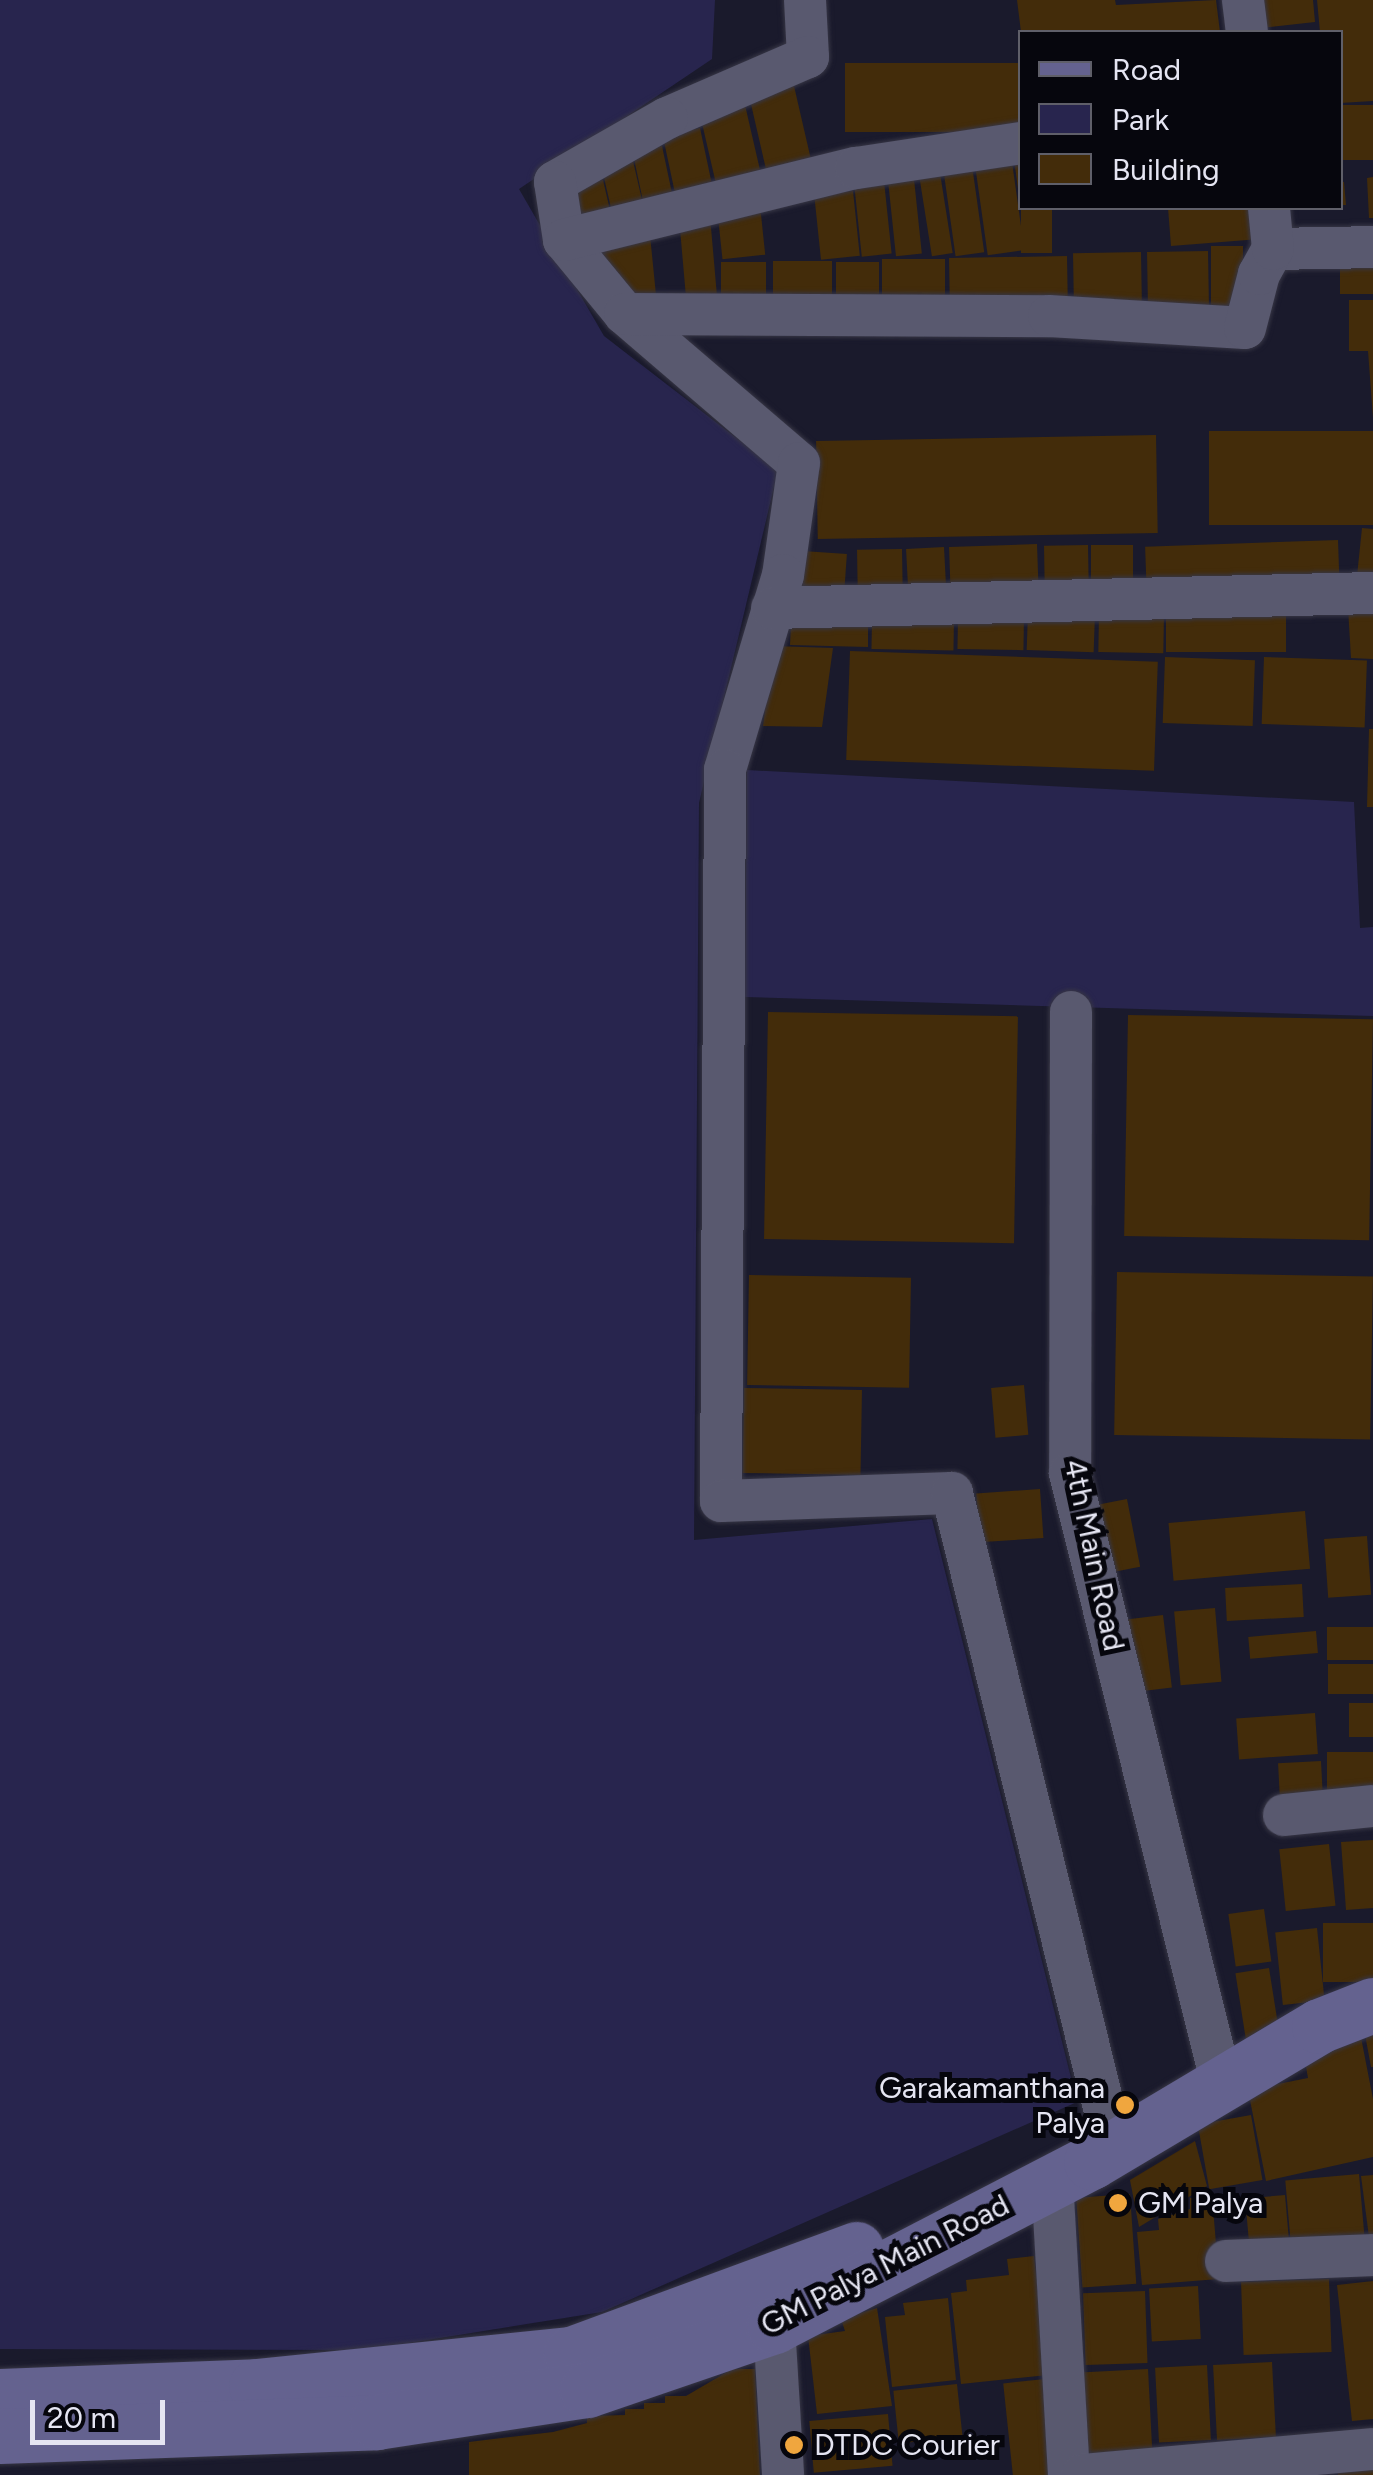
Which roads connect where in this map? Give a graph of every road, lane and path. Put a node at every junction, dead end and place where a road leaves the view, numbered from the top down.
1 (805, 0) edge
2 (1243, 0) edge
3 (1247, 30) edge
4 (1018, 143) edge
5 (1268, 210) edge
6 (564, 240) junction
7 (1373, 246) edge
8 (1273, 249) junction
9 (626, 314) junction
10 (1373, 593) edge
11 (772, 608) junction
12 (1071, 1012) dead end
13 (1373, 1806) edge
14 (1284, 1815) dead end
15 (1373, 2005) edge
16 (1222, 2086) junction
17 (1086, 2163) junction
18 (1373, 2255) edge
19 (1226, 2261) dead end
20 (774, 2326) junction
21 (0, 2396) edge
22 (0, 2436) edge
23 (1373, 2449) edge
24 (783, 2475) edge
25 (1070, 2475) edge
26 (1082, 2475) edge

1 - 6 street
2 - 3 street
4 - 6 street
5 - 8 street
6 - 9 street
7 - 8 street
8 - 9 street
9 - 11 street
10 - 11 street
11 - 17 street
12 - 16 street, 4th Main Road
13 - 14 street
15 - 16 main road, GM Palya Main Road
16 - 17 main road, GM Palya Main Road
17 - 20 main road, GM Palya Main Road
17 - 21 main road
17 - 25 street
18 - 19 street
20 - 22 main road, GM Palya Main Road
20 - 24 street
23 - 26 street

